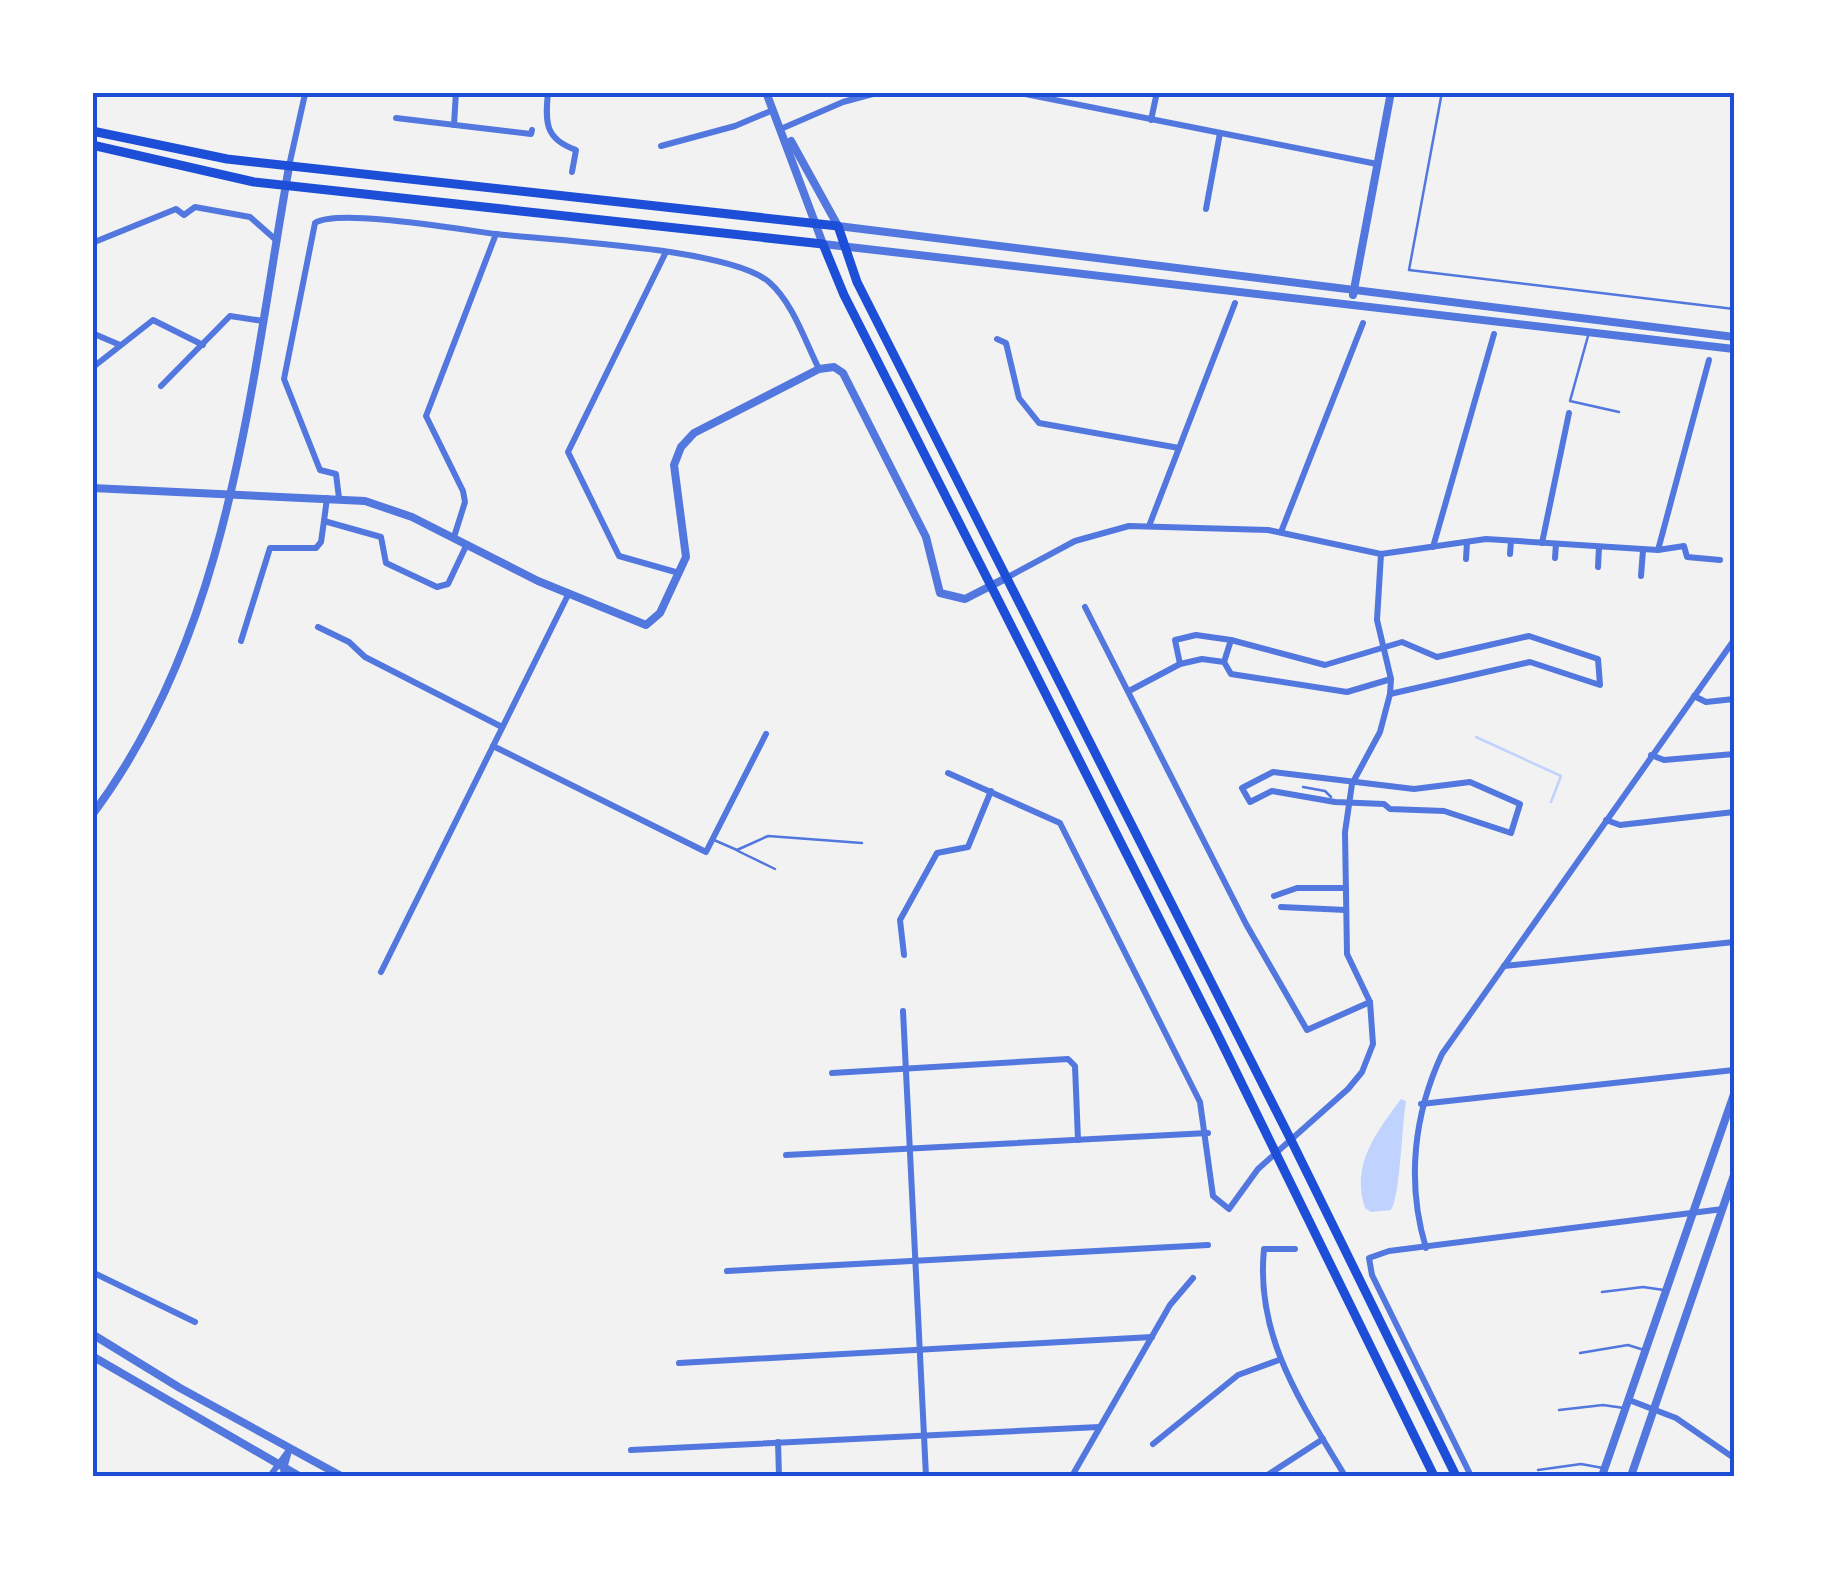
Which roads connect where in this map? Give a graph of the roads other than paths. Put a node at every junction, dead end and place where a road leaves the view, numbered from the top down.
1 (335, 92) edge
2 (456, 92) edge
3 (548, 92) edge
4 (766, 92) edge
5 (880, 92) edge
6 (1015, 92) edge
7 (1156, 92) edge
8 (1391, 92) edge
9 (1442, 92) edge
10 (302, 93) edge
11 (774, 110) junction
12 (396, 118) dead end
13 (1152, 120) junction
14 (454, 125) junction
15 (783, 128) junction
16 (532, 130) dead end
17 (92, 131) edge
18 (1220, 133) junction
19 (92, 145) edge
20 (661, 146) dead end
21 (1377, 164) junction
22 (289, 166) junction
23 (572, 172) dead end
24 (286, 186) junction
25 (1206, 209) dead end
26 (817, 224) junction
27 (838, 226) junction
28 (496, 234) junction
29 (276, 240) junction
30 (92, 243) edge
31 (824, 244) junction
32 (845, 246) junction
33 (665, 254) junction
34 (1354, 290) junction
35 (1235, 303) dead end
36 (1352, 304) junction
37 (1734, 309) edge
38 (263, 321) junction
39 (1362, 323) dead end
40 (1588, 332) junction
41 (92, 334) edge
42 (1494, 334) dead end
43 (1734, 337) edge
44 (997, 339) dead end
45 (203, 344) junction
46 (120, 345) junction
47 (1734, 349) edge
48 (1709, 360) dead end
49 (92, 368) edge
50 (819, 369) junction
51 (162, 386) dead end
52 (1569, 412) dead end
53 (1619, 412) dead end
54 (1179, 448) junction
55 (92, 488) edge
56 (230, 493) junction
57 (327, 497) junction
58 (339, 498) junction
59 (324, 522) junction
60 (1149, 526) junction
61 (1281, 532) junction
62 (454, 537) junction
63 (1511, 541) junction
64 (1467, 542) junction
65 (467, 544) junction
66 (1542, 544) junction
67 (1556, 544) junction
68 (1599, 547) junction
69 (1433, 548) junction
70 (1643, 550) junction
71 (1658, 550) junction
72 (1381, 554) junction
73 (1510, 554) dead end
74 (1466, 558) dead end
75 (1554, 558) dead end
76 (1720, 560) dead end
77 (1598, 567) dead end
78 (679, 573) junction
79 (1640, 576) dead end
80 (1008, 577) junction
81 (991, 586) junction
82 (569, 592) junction
83 (1085, 607) dead end
84 (318, 627) dead end
85 (1231, 640) junction
86 (1734, 640) edge
87 (241, 641) dead end
88 (1382, 646) junction
89 (1224, 662) junction
90 (1180, 664) junction
91 (1392, 679) junction
92 (1129, 691) junction
93 (1390, 694) junction
94 (1694, 696) junction
95 (1734, 699) edge
96 (502, 727) junction
97 (766, 734) dead end
98 (493, 746) junction
99 (1734, 754) edge
100 (1650, 756) junction
101 (948, 772) dead end
102 (1337, 782) junction
103 (1352, 784) junction
104 (1303, 787) dead end
105 (1325, 790) junction
106 (992, 791) junction
107 (1335, 802) junction
108 (1349, 802) junction
109 (1734, 812) edge
110 (92, 815) edge
111 (1606, 820) junction
112 (713, 840) junction
113 (862, 843) dead end
114 (736, 850) junction
115 (775, 869) dead end
116 (1346, 888) junction
117 (1274, 896) dead end
118 (1281, 908) dead end
119 (1346, 910) junction
120 (1734, 942) edge
121 (904, 954) dead end
122 (1502, 966) junction
123 (381, 972) dead end
124 (1370, 1002) junction
125 (903, 1012) dead end
126 (906, 1068) junction
127 (1734, 1070) edge
128 (832, 1072) dead end
129 (1734, 1094) edge
130 (1421, 1104) junction
131 (1208, 1133) junction
132 (1078, 1140) junction
133 (1292, 1140) junction
134 (911, 1148) junction
135 (1276, 1153) junction
136 (786, 1154) dead end
137 (1734, 1175) edge
138 (1734, 1208) edge
139 (1722, 1209) junction
140 (1692, 1214) junction
141 (1208, 1246) dead end
142 (1426, 1248) junction
143 (1295, 1249) dead end
144 (917, 1261) junction
145 (92, 1272) edge
146 (727, 1272) dead end
147 (1193, 1278) dead end
148 (1666, 1291) junction
149 (1602, 1292) dead end
150 (195, 1322) dead end
151 (92, 1334) edge
152 (1152, 1337) junction
153 (921, 1349) junction
154 (1646, 1350) junction
155 (1580, 1353) dead end
156 (92, 1356) edge
157 (1279, 1360) junction
158 (679, 1363) dead end
159 (1627, 1404) junction
160 (1559, 1410) dead end
161 (1654, 1410) junction
162 (1100, 1427) junction
163 (924, 1434) junction
164 (1323, 1440) junction
165 (778, 1442) junction
166 (1153, 1444) dead end
167 (289, 1450) junction
168 (631, 1450) dead end
169 (1734, 1454) edge
170 (275, 1464) junction
171 (1538, 1470) dead end
172 (1603, 1472) edge
173 (284, 1473) edge
174 (270, 1476) edge
175 (300, 1476) edge
176 (341, 1476) edge
177 (780, 1476) edge
178 (926, 1476) edge
179 (1072, 1476) edge
180 (1266, 1476) edge
181 (1345, 1476) edge
182 (1434, 1476) edge
183 (1456, 1476) edge
184 (1472, 1476) edge
185 (1630, 1476) edge

1 - 10 street
2 - 14 street
3 - 23 street
4 - 11 street
5 - 15 street
6 - 13 street
7 - 13 street
8 - 21 street
9 - 37 lane
10 - 22 street
11 - 15 street
11 - 20 street
12 - 14 street
13 - 18 street
14 - 16 street
15 - 26 street
15 - 27 street
17 - 22 main road
18 - 21 street
18 - 25 street
19 - 24 main road
21 - 34 street
22 - 24 street
22 - 26 main road
24 - 29 street
24 - 31 main road
26 - 27 main road
26 - 31 street
27 - 32 main road
27 - 34 street
28 - 33 street
28 - 58 street
28 - 62 street
29 - 30 street
29 - 38 street
31 - 32 street
31 - 81 main road
32 - 36 street
32 - 80 main road
33 - 50 street
33 - 78 street
34 - 36 street
34 - 43 street
35 - 54 street
36 - 40 street
38 - 45 street
38 - 56 street
39 - 61 street
40 - 47 street
40 - 53 lane
41 - 46 street
42 - 69 street
44 - 54 street
45 - 46 street
45 - 51 street
46 - 49 street
48 - 71 street
50 - 78 street
50 - 81 street
52 - 66 street
54 - 60 street
55 - 56 street
56 - 57 street
56 - 110 street
57 - 58 street
57 - 59 street
58 - 62 street
59 - 65 street
59 - 87 street
60 - 61 street
60 - 80 street
61 - 72 street
62 - 65 street
63 - 64 street
63 - 66 street
63 - 73 street
64 - 69 street
64 - 74 street
65 - 82 street
66 - 67 street
67 - 68 street
67 - 75 street
68 - 70 street
68 - 77 street
69 - 72 street
70 - 71 street
70 - 79 street
71 - 76 street
72 - 88 street
78 - 82 street
80 - 81 street
80 - 133 main road
81 - 135 main road
82 - 96 street
83 - 92 street
84 - 96 street
85 - 88 street
85 - 89 street
85 - 90 street
86 - 94 street
88 - 91 street
88 - 93 street
89 - 90 street
89 - 91 street
90 - 92 street
91 - 93 street
92 - 124 street
93 - 103 street
94 - 95 street
94 - 100 street
96 - 98 street
97 - 112 street
98 - 112 street
98 - 123 street
99 - 100 street
100 - 111 street
101 - 106 street
102 - 103 street
102 - 105 lane
102 - 107 street
103 - 108 street
103 - 108 street
104 - 105 lane
105 - 107 lane
106 - 121 street
106 - 131 street
107 - 108 street
108 - 116 street
109 - 111 street
111 - 122 street
112 - 114 lane
113 - 114 lane
114 - 115 lane
116 - 117 street
116 - 119 street
118 - 119 street
119 - 124 street
120 - 122 street
122 - 130 street
124 - 133 street
125 - 126 street
126 - 128 street
126 - 132 street
126 - 134 street
127 - 130 street
129 - 140 street
130 - 142 street
131 - 132 street
131 - 135 street
132 - 134 street
133 - 135 street
133 - 183 main road
134 - 136 street
134 - 144 street
135 - 182 main road
137 - 139 street
138 - 139 street
139 - 140 street
139 - 161 street
140 - 142 street
140 - 148 street
141 - 144 street
142 - 184 street
143 - 157 street
144 - 146 street
144 - 153 street
145 - 150 street
147 - 152 street
148 - 149 lane
148 - 154 street
151 - 167 street
152 - 153 street
152 - 162 street
153 - 158 street
153 - 163 street
154 - 155 lane
154 - 159 street
156 - 170 street
157 - 164 street
157 - 166 street
159 - 160 lane
159 - 161 street
159 - 172 street
161 - 169 street
161 - 185 street
162 - 163 street
162 - 179 street
163 - 165 street
163 - 178 street
164 - 180 street
164 - 181 street
165 - 168 street
165 - 177 street
167 - 170 street
167 - 173 street
167 - 176 street
170 - 173 street
170 - 174 street
171 - 172 lane
173 - 175 street

